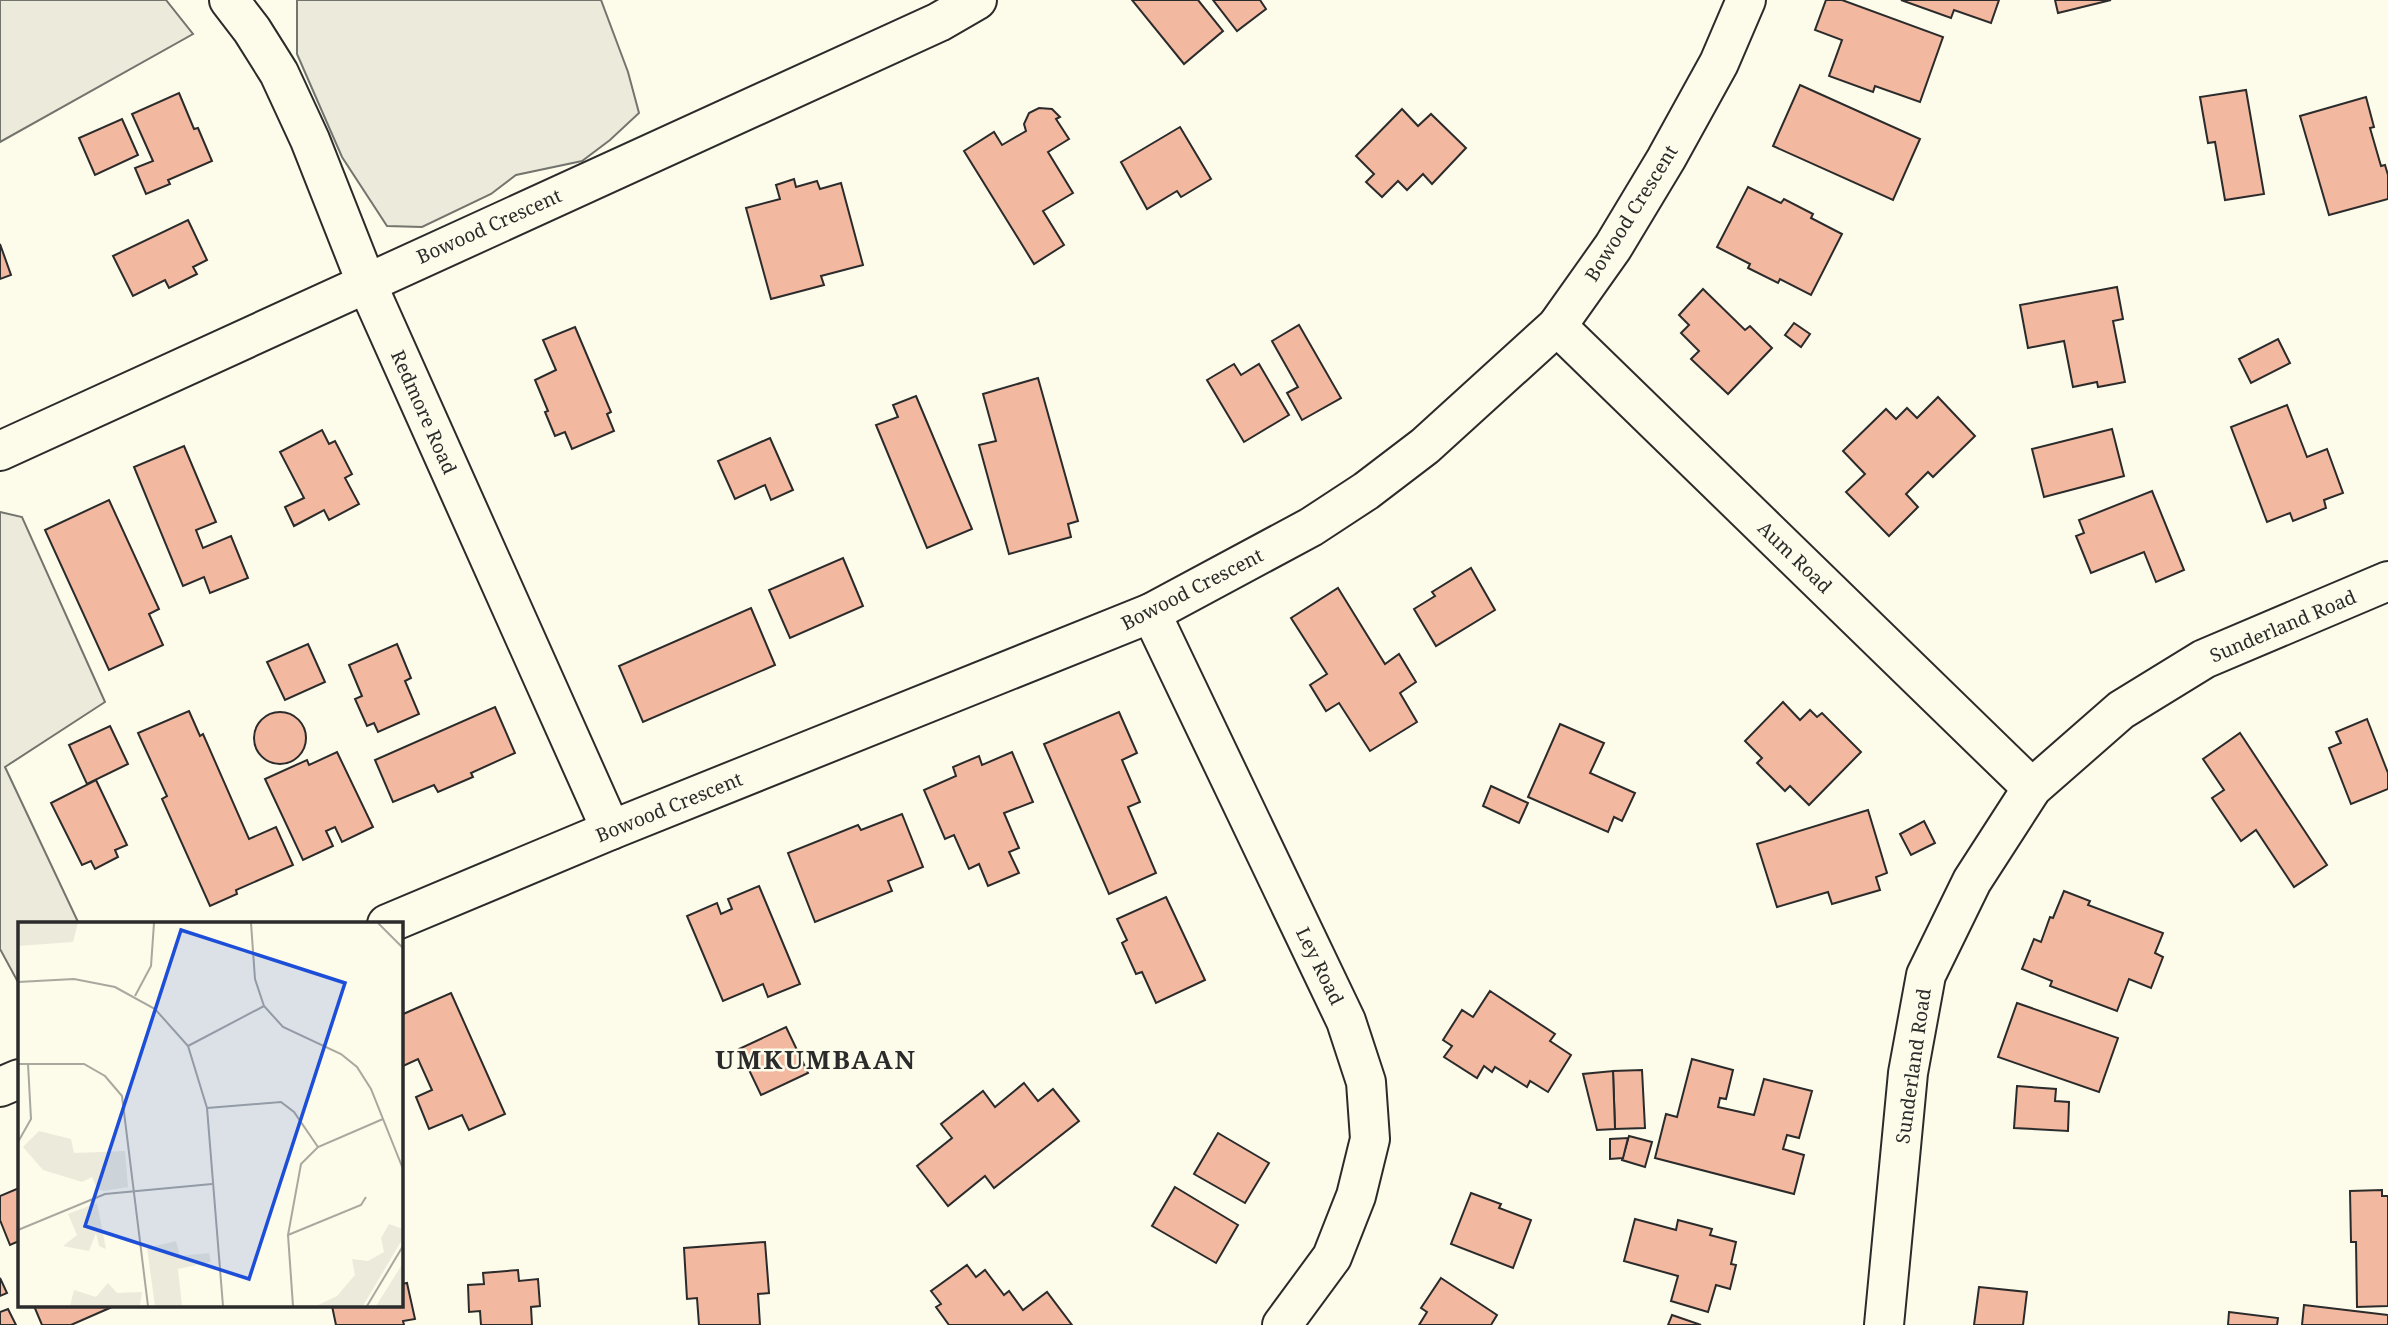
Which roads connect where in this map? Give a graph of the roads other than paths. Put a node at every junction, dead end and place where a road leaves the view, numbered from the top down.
1 (229, 0) edge
2 (977, 0) edge
3 (1746, 0) edge
4 (366, 282) junction
5 (1557, 326) junction
6 (0, 451) edge
7 (2388, 581) edge
8 (1151, 613) junction
9 (2032, 788) junction
10 (611, 830) junction
11 (392, 922) edge
12 (18, 1079) edge
13 (0, 1087) edge
14 (1282, 1325) edge
15 (1884, 1325) edge

1 - 4 street, Redmore Road
2 - 4 street, Bowood Crescent
3 - 5 street, Bowood Crescent
4 - 6 street, Bowood Crescent
4 - 10 street, Redmore Road
5 - 8 street, Bowood Crescent
5 - 9 street, Aum Road
7 - 9 street, Sunderland Road
8 - 10 street, Bowood Crescent
8 - 14 street, Ley Road
9 - 15 street, Sunderland Road
10 - 11 street, Bowood Crescent
12 - 13 street

